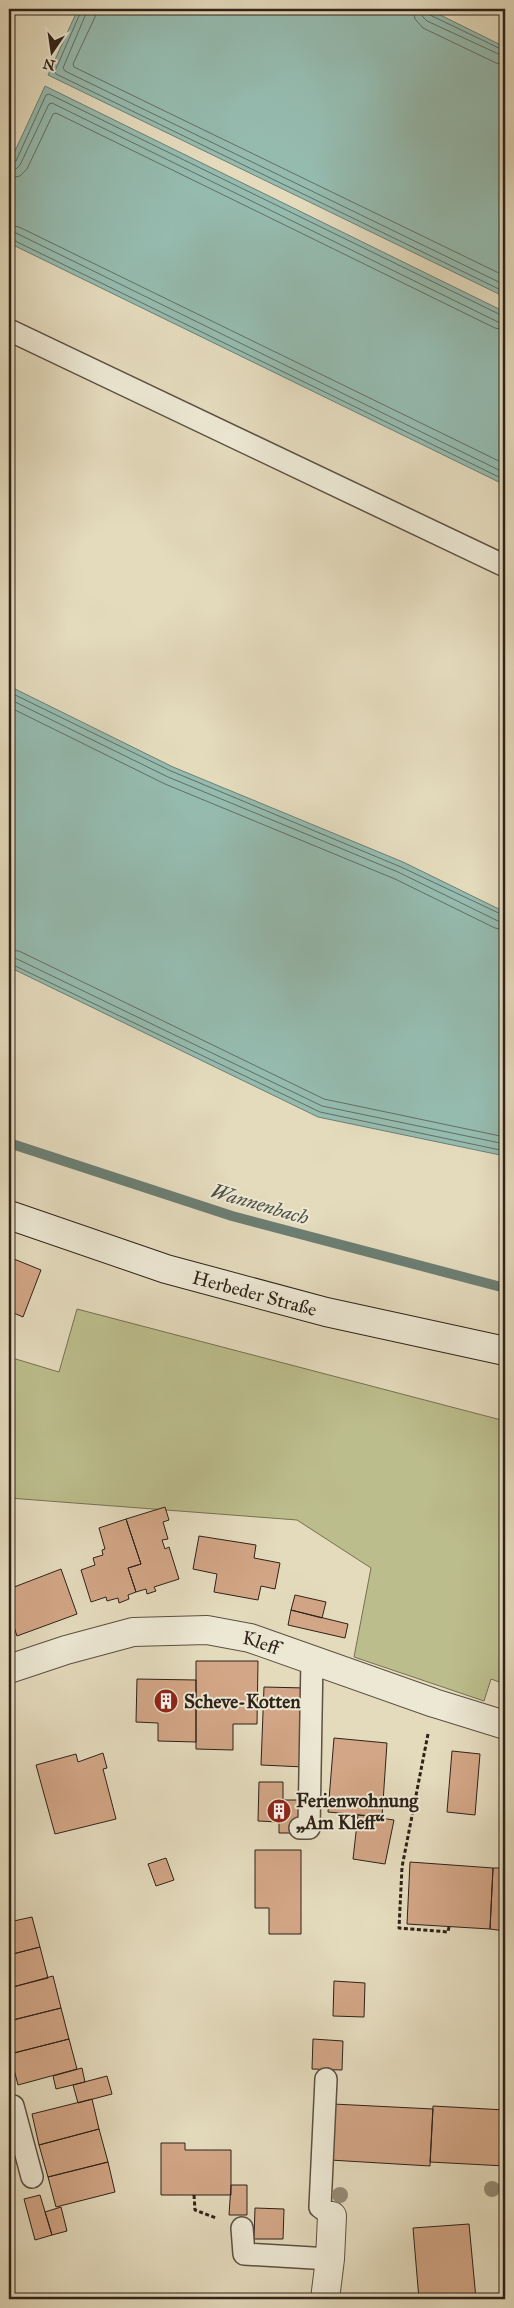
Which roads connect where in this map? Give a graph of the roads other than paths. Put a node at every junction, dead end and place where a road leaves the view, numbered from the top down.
1 (9, 330) edge
2 (505, 566) edge
3 (9, 1215) edge
4 (505, 1351) edge
5 (312, 1659) junction
6 (9, 1669) edge
7 (505, 1726) edge
8 (300, 1828) dead end
9 (326, 2079) dead end
10 (10, 2101) edge
11 (32, 2177) dead end
12 (332, 2216) joint
13 (242, 2228) road end
14 (330, 2259) junction
15 (324, 2299) edge

1 - 2 lane
3 - 4 street, Herbeder Straße
5 - 6 street, Kleff
5 - 7 street, Kleff
5 - 8 lane
9 - 12 lane
10 - 11 lane
12 - 14 street
13 - 14 lane
14 - 15 street

